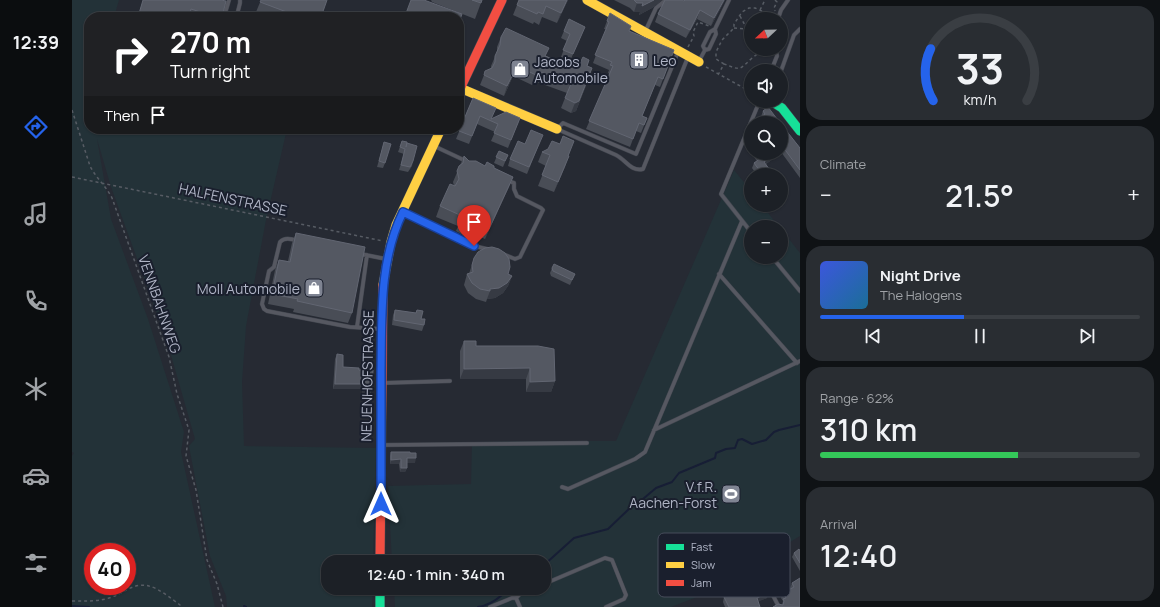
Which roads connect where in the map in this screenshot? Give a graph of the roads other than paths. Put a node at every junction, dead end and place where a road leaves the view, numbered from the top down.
1 (229, 0) edge
2 (240, 0) edge
3 (502, 0) edge
4 (587, 0) edge
5 (666, 0) edge
6 (730, 0) edge
7 (788, 0) edge
8 (225, 12) edge
9 (237, 12) edge
10 (780, 12) edge
11 (715, 29) junction
12 (800, 29) edge
13 (644, 32) junction
14 (705, 50) junction
15 (684, 53) junction
16 (699, 62) joint
17 (784, 64) edge
18 (464, 71) edge
19 (464, 92) edge
20 (757, 108) edge
21 (782, 108) edge
22 (557, 129) junction
23 (800, 131) edge
24 (439, 134) edge
25 (433, 146) junction
26 (473, 165) edge
27 (502, 178) edge
28 (403, 212) junction
29 (742, 221) junction
30 (744, 223) edge
31 (301, 242) edge
32 (493, 250) edge
33 (497, 252) edge
34 (360, 254) edge
35 (367, 255) junction
36 (387, 259) junction
37 (778, 264) edge
38 (720, 274) junction
39 (800, 290) edge
40 (357, 327) junction
41 (382, 329) junction
42 (798, 362) edge
43 (450, 381) dead end
44 (381, 383) junction
45 (654, 430) junction
46 (587, 443) dead end
47 (381, 446) junction
48 (562, 487) dead end
49 (380, 555) edge
50 (551, 581) edge
51 (380, 595) edge
52 (519, 595) edge
53 (774, 597) edge
54 (516, 598) junction
55 (380, 607) edge
56 (490, 607) edge
57 (520, 607) edge
58 (606, 607) edge
59 (779, 607) edge

1 - 8 lane
2 - 9 lane
3 - 18 street
4 - 13 street
5 - 13 lane
6 - 11 lane
7 - 10 lane
11 - 14 lane
11 - 14 lane
12 - 17 lane
13 - 15 street
14 - 16 lane
15 - 16 street
15 - 22 lane
15 - 22 lane
19 - 22 street
20 - 29 lane
21 - 23 street
24 - 25 street, NEUENHOFSTRASSE
25 - 26 lane
25 - 28 street, NEUENHOFSTRASSE
27 - 33 lane
28 - 32 lane
28 - 36 street, NEUENHOFSTRASSE
29 - 30 lane
29 - 38 lane
31 - 40 lane
34 - 35 lane
35 - 36 lane
35 - 40 lane
36 - 41 street, NEUENHOFSTRASSE
37 - 39 lane
38 - 42 lane
38 - 45 lane
40 - 41 lane
41 - 44 street, NEUENHOFSTRASSE
42 - 45 lane
43 - 44 lane
44 - 47 street, NEUENHOFSTRASSE
45 - 48 lane
46 - 47 lane
47 - 49 street, NEUENHOFSTRASSE
50 - 58 lane
51 - 55 street
52 - 54 lane
53 - 59 lane
54 - 56 lane
54 - 57 lane

